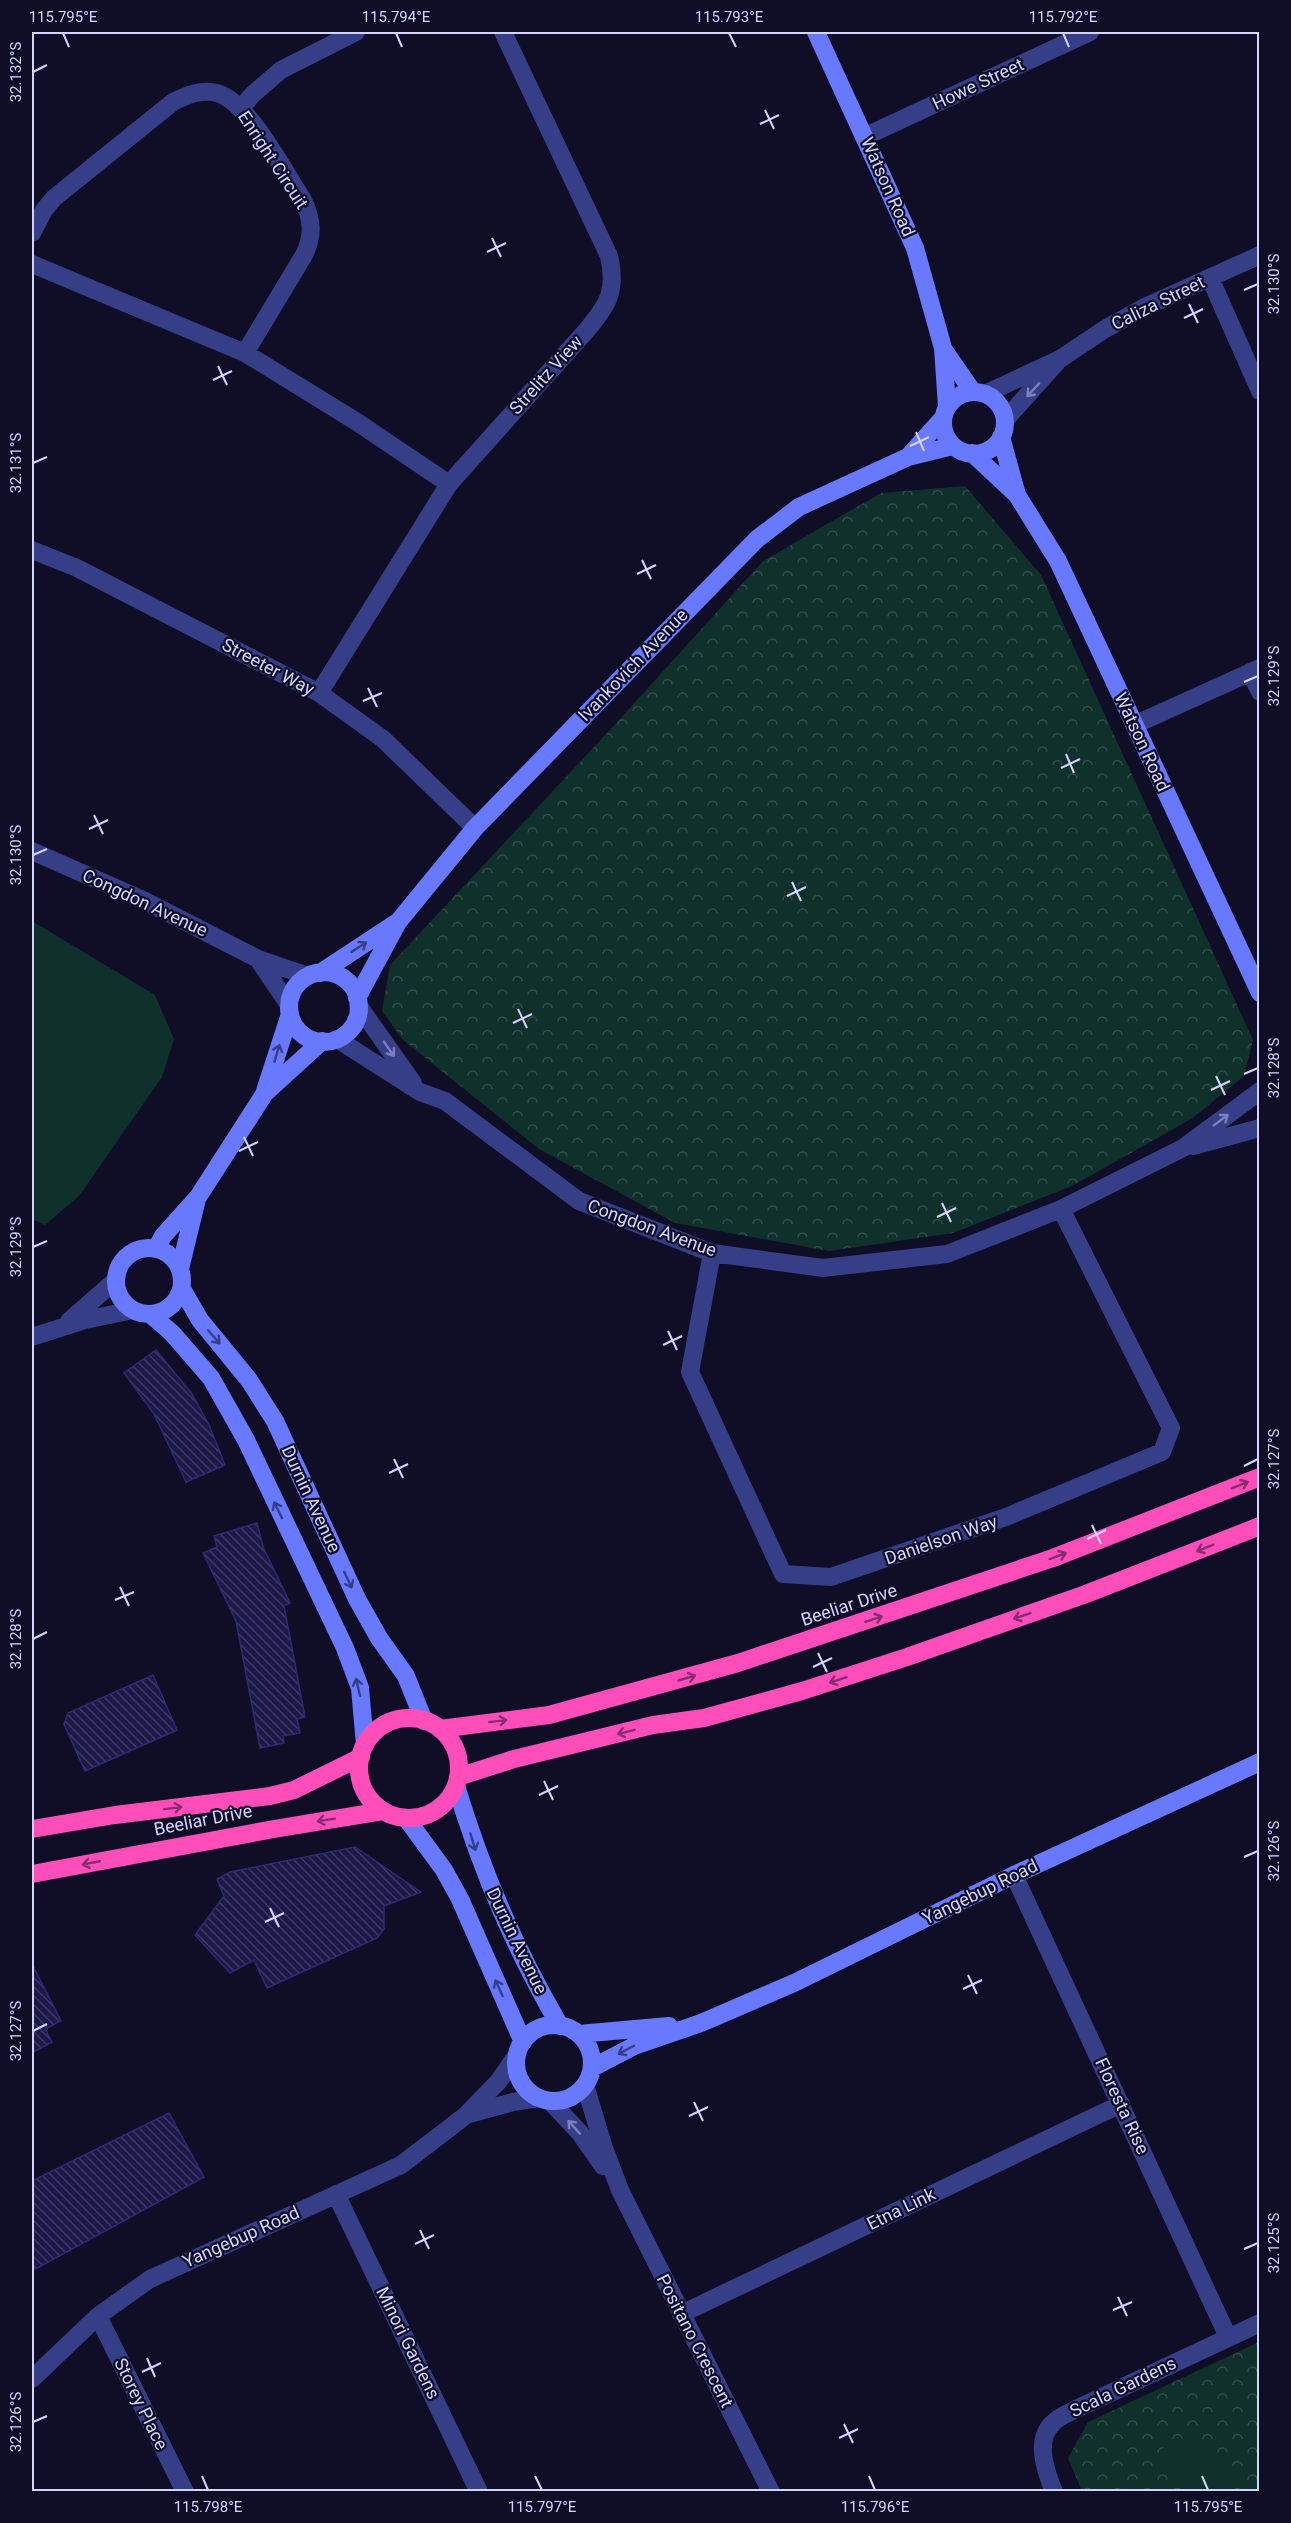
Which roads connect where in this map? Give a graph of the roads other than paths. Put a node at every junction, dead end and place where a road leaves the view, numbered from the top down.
1 (356, 32) edge
2 (502, 32) edge
3 (816, 32) edge
4 (1090, 32) edge
5 (241, 108) junction
6 (866, 136) junction
7 (32, 234) edge
8 (1260, 255) edge
9 (32, 264) edge
10 (1210, 278) junction
11 (943, 348) junction
12 (245, 353) junction
13 (1060, 358) junction
14 (1260, 391) edge
15 (979, 393) junction
16 (945, 413) junction
17 (1003, 429) junction
18 (952, 446) junction
19 (972, 453) junction
20 (908, 457) junction
21 (449, 484) junction
22 (1017, 495) junction
23 (32, 550) edge
24 (1255, 670) edge
25 (1260, 692) edge
26 (319, 693) junction
27 (1134, 725) junction
28 (475, 828) junction
29 (32, 851) edge
30 (398, 922) junction
31 (258, 958) junction
32 (314, 974) junction
33 (1260, 993) edge
34 (357, 1001) junction
35 (290, 1010) junction
36 (329, 1040) junction
37 (1260, 1091) edge
38 (420, 1092) junction
39 (265, 1093) junction
40 (1260, 1128) edge
41 (1183, 1148) junction
42 (198, 1197) junction
43 (1061, 1209) junction
44 (156, 1249) junction
45 (712, 1252) junction
46 (180, 1269) junction
47 (116, 1280) junction
48 (182, 1288) junction
49 (142, 1312) junction
50 (60, 1328) junction
51 (32, 1337) edge
52 (1260, 1477) edge
53 (1260, 1526) edge
54 (432, 1725) junction
55 (363, 1751) junction
56 (1260, 1762) edge
57 (457, 1782) junction
58 (383, 1811) junction
59 (406, 1818) junction
60 (32, 1829) edge
61 (32, 1874) edge
62 (1014, 1875) junction
63 (700, 2023) junction
64 (560, 2026) junction
65 (579, 2034) junction
66 (520, 2048) junction
67 (588, 2076) junction
68 (544, 2099) junction
69 (1121, 2103) junction
70 (465, 2116) junction
71 (620, 2190) junction
72 (336, 2194) junction
73 (681, 2314) junction
74 (98, 2316) junction
75 (1260, 2323) edge
76 (1228, 2337) junction
77 (32, 2379) edge
78 (184, 2492) edge
79 (479, 2492) edge
80 (771, 2492) edge
81 (1054, 2492) edge

1 - 5 street
2 - 21 street, Strelitz View
3 - 6 street, Watson Road
4 - 6 street, Howe Street
5 - 7 street, Enright Circuit
5 - 12 street, Enright Circuit
6 - 11 street, Watson Road
8 - 10 street, Caliza Street
9 - 12 street
10 - 13 street, Caliza Street
10 - 14 street
11 - 15 street, Watson Road
11 - 16 street, Watson Road
12 - 21 street
13 - 15 street, Caliza Street
13 -> 17 street, Caliza Street
15 - 16 street
15 - 17 street
16 - 18 street
16 - 20 street, Ivankovich Avenue
17 - 19 street
17 - 22 street, Watson Road
18 - 19 street
18 - 20 street, Ivankovich Avenue
19 - 22 street, Watson Road
20 - 28 street, Ivankovich Avenue
21 - 26 street, Strelitz View
22 - 27 street, Watson Road
23 - 26 street, Streeter Way
24 - 25 street
24 - 27 street
26 - 28 street, Streeter Way
27 - 33 street, Watson Road
28 - 30 street, Ivankovich Avenue
29 - 31 street, Congdon Avenue
32 -> 30 street, Ivankovich Avenue
30 - 34 street, Ivankovich Avenue
31 - 32 street, Congdon Avenue
31 - 35 street, Congdon Avenue
32 - 34 street
32 - 35 street
34 - 36 street
34 -> 38 street
35 - 36 street
39 -> 35 street
36 - 38 street, Congdon Avenue
36 - 39 street
41 -> 37 street, Congdon Avenue
38 - 45 street, Congdon Avenue
39 - 42 street
40 - 41 street, Congdon Avenue
41 - 43 street, Congdon Avenue
42 - 44 street
42 - 46 street
43 - 45 street, Congdon Avenue
43 - 45 street, Danielson Way
44 - 46 street
44 - 47 street
46 - 48 street
47 - 49 street
47 - 50 street
48 - 49 street
48 -> 54 street, Durnin Avenue
49 - 50 street
55 -> 49 street, Durnin Avenue
50 - 51 street
54 -> 52 highway, Beeliar Drive
53 -> 57 highway
54 - 55 highway
54 - 57 highway
55 - 58 highway
60 -> 55 highway, Beeliar Drive
56 - 62 street, Yangebup Road
57 - 59 highway
57 -> 64 street, Durnin Avenue
58 - 59 highway
58 -> 61 highway, Beeliar Drive
66 -> 59 street, Durnin Avenue
62 - 63 street, Yangebup Road
62 - 69 street, Floresta Rise
63 - 65 street, Yangebup Road
63 -> 67 street, Yangebup Road
64 - 65 street
64 - 66 street
65 - 67 street
66 - 68 street
66 - 70 street, Yangebup Road
67 - 68 street
67 - 71 street, Positano Crescent
68 - 70 street, Yangebup Road
71 -> 68 street, Positano Crescent
69 - 73 street, Etna Link
69 - 76 street, Floresta Rise
70 - 72 street, Yangebup Road
71 - 73 street, Positano Crescent
72 - 74 street, Yangebup Road
72 - 79 street, Minori Gardens
73 - 80 street, Positano Crescent
74 - 77 street, Yangebup Road
74 - 78 street, Storey Place
75 - 76 street, Scala Gardens
76 - 81 street, Scala Gardens

